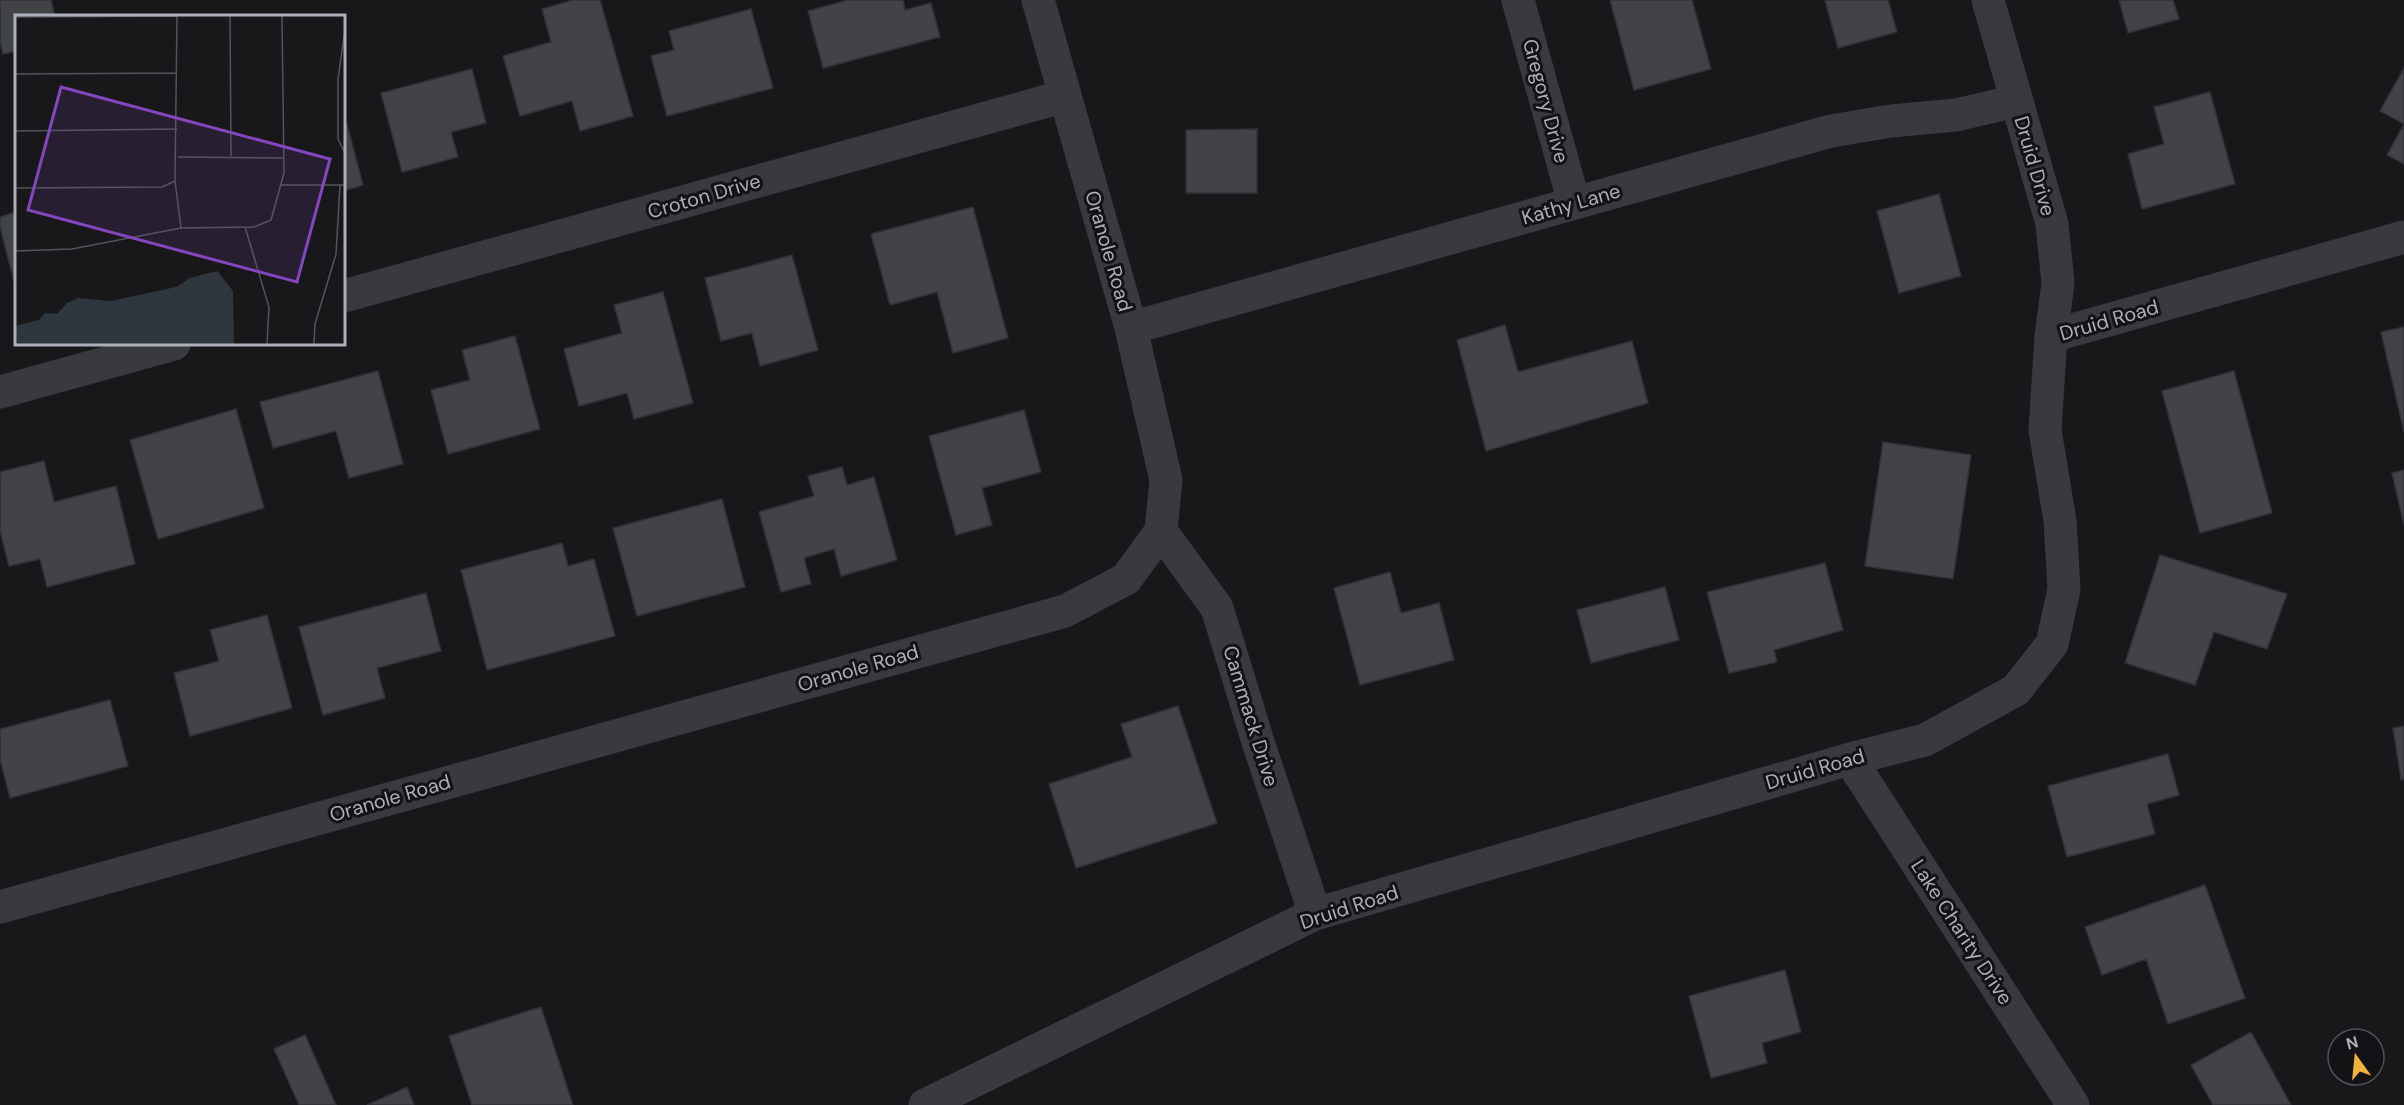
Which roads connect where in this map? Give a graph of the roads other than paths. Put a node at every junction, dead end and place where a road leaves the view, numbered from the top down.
1 (1038, 0) edge
2 (1518, 0) edge
3 (1988, 0) edge
4 (1065, 96) junction
5 (2016, 101) junction
6 (1574, 203) junction
7 (2404, 237) edge
8 (345, 296) edge
9 (1131, 328) junction
10 (2050, 336) junction
11 (170, 345) edge
12 (0, 392) edge
13 (1161, 531) junction
14 (1850, 759) junction
15 (0, 907) edge
16 (1315, 914) junction
17 (925, 1105) edge
18 (2073, 1105) edge

1 - 4 street, Oranole Road
2 - 6 street, Gregory Drive
3 - 5 street, Druid Drive
4 - 8 street, Croton Drive
4 - 9 street, Oranole Road
5 - 6 street, Kathy Lane
5 - 10 street, Druid Drive
6 - 9 street, Kathy Lane
7 - 10 street, Druid Road
9 - 13 street, Oranole Road
10 - 14 street, Druid Road
11 - 12 street
13 - 15 street, Oranole Road
13 - 16 street, Cammack Drive
14 - 16 street, Druid Road
14 - 18 street, Lake Charity Drive
16 - 17 street, Druid Road

